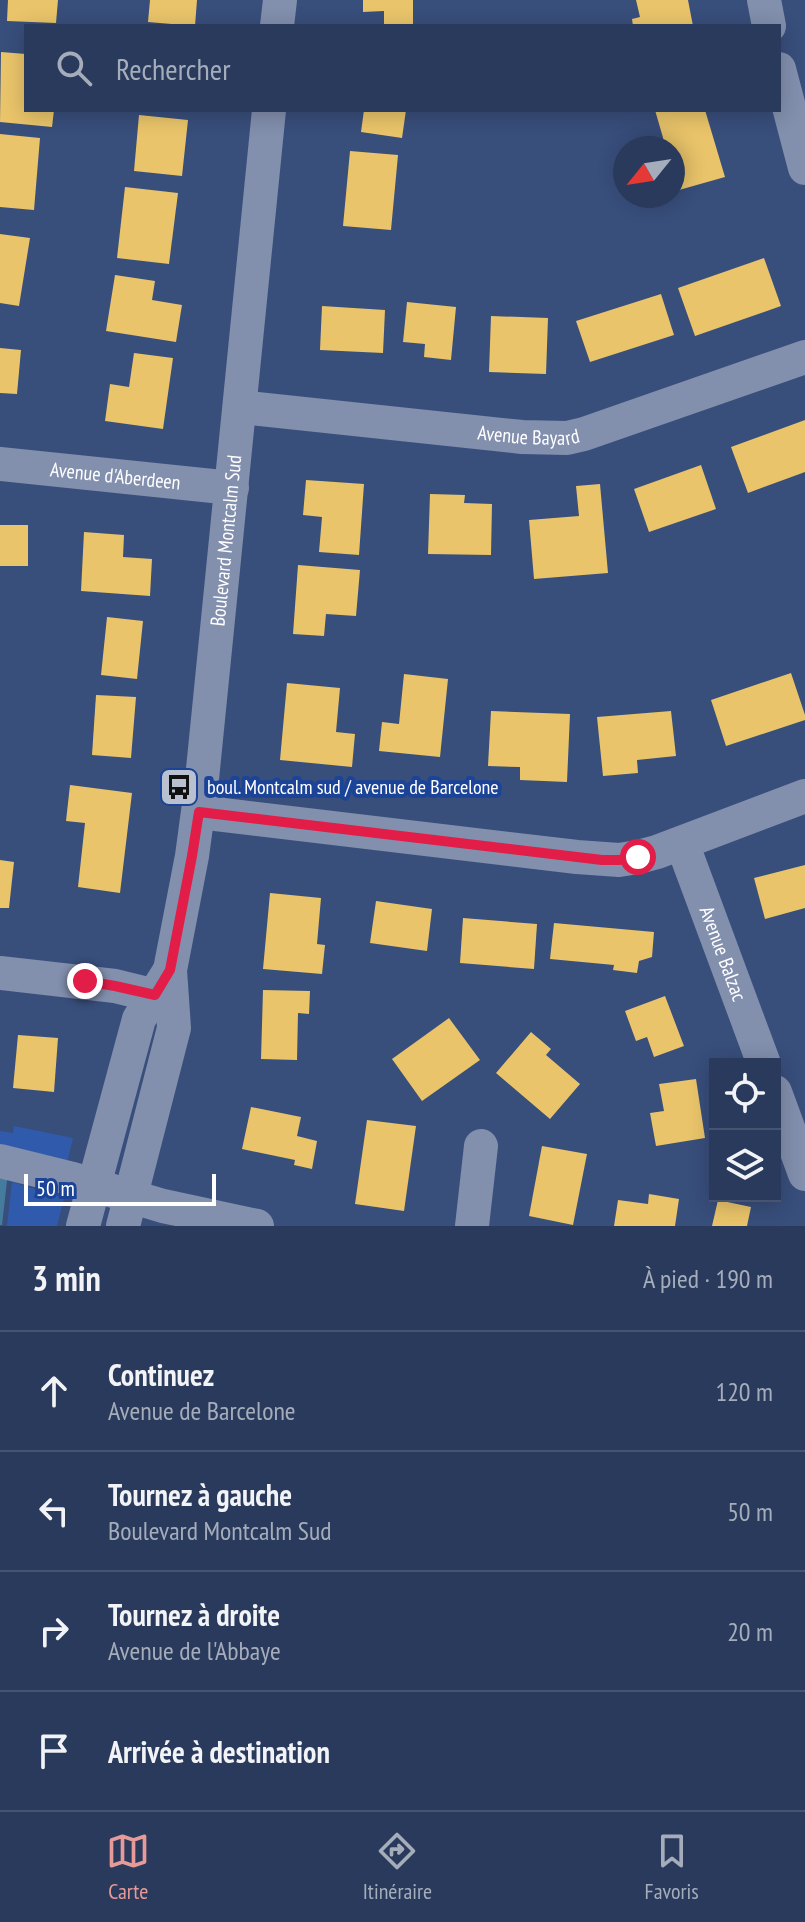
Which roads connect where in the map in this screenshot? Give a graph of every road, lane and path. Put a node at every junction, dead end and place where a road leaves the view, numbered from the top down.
1 (280, 0) edge
2 (764, 0) edge
3 (277, 24) edge
4 (769, 24) edge
5 (781, 77) edge
6 (269, 112) edge
7 (805, 168) edge
8 (805, 357) edge
9 (240, 407) junction
10 (0, 464) edge
11 (232, 488) junction
12 (805, 796) edge
13 (199, 812) junction
14 (682, 843) junction
15 (0, 973) edge
16 (165, 988) junction
17 (762, 1058) edge
18 (781, 1106) edge
19 (481, 1146) dead end
20 (802, 1157) edge
21 (0, 1161) edge
22 (92, 1186) junction
23 (127, 1212) edge
24 (83, 1226) edge
25 (257, 1226) edge
26 (472, 1226) edge

1 - 3 street
2 - 4 street
5 - 7 street
6 - 9 street, Boulevard Montcalm Sud
8 - 9 street, Avenue Bayard
9 - 11 street, Boulevard Montcalm Sud
10 - 11 street, Avenue d'Aberdeen
11 - 13 street, Boulevard Montcalm Sud
12 - 14 street
13 - 14 street
13 - 16 street, Boulevard Montcalm Sud
14 - 17 street, Avenue Balzac
15 - 16 street
16 - 22 street, Boulevard Montcalm Sud
16 - 23 street, Boulevard Montcalm Sud
18 - 20 street
19 - 26 street
21 - 22 street
22 - 23 street
22 - 24 street, Boulevard Montcalm Sud
23 - 25 street

